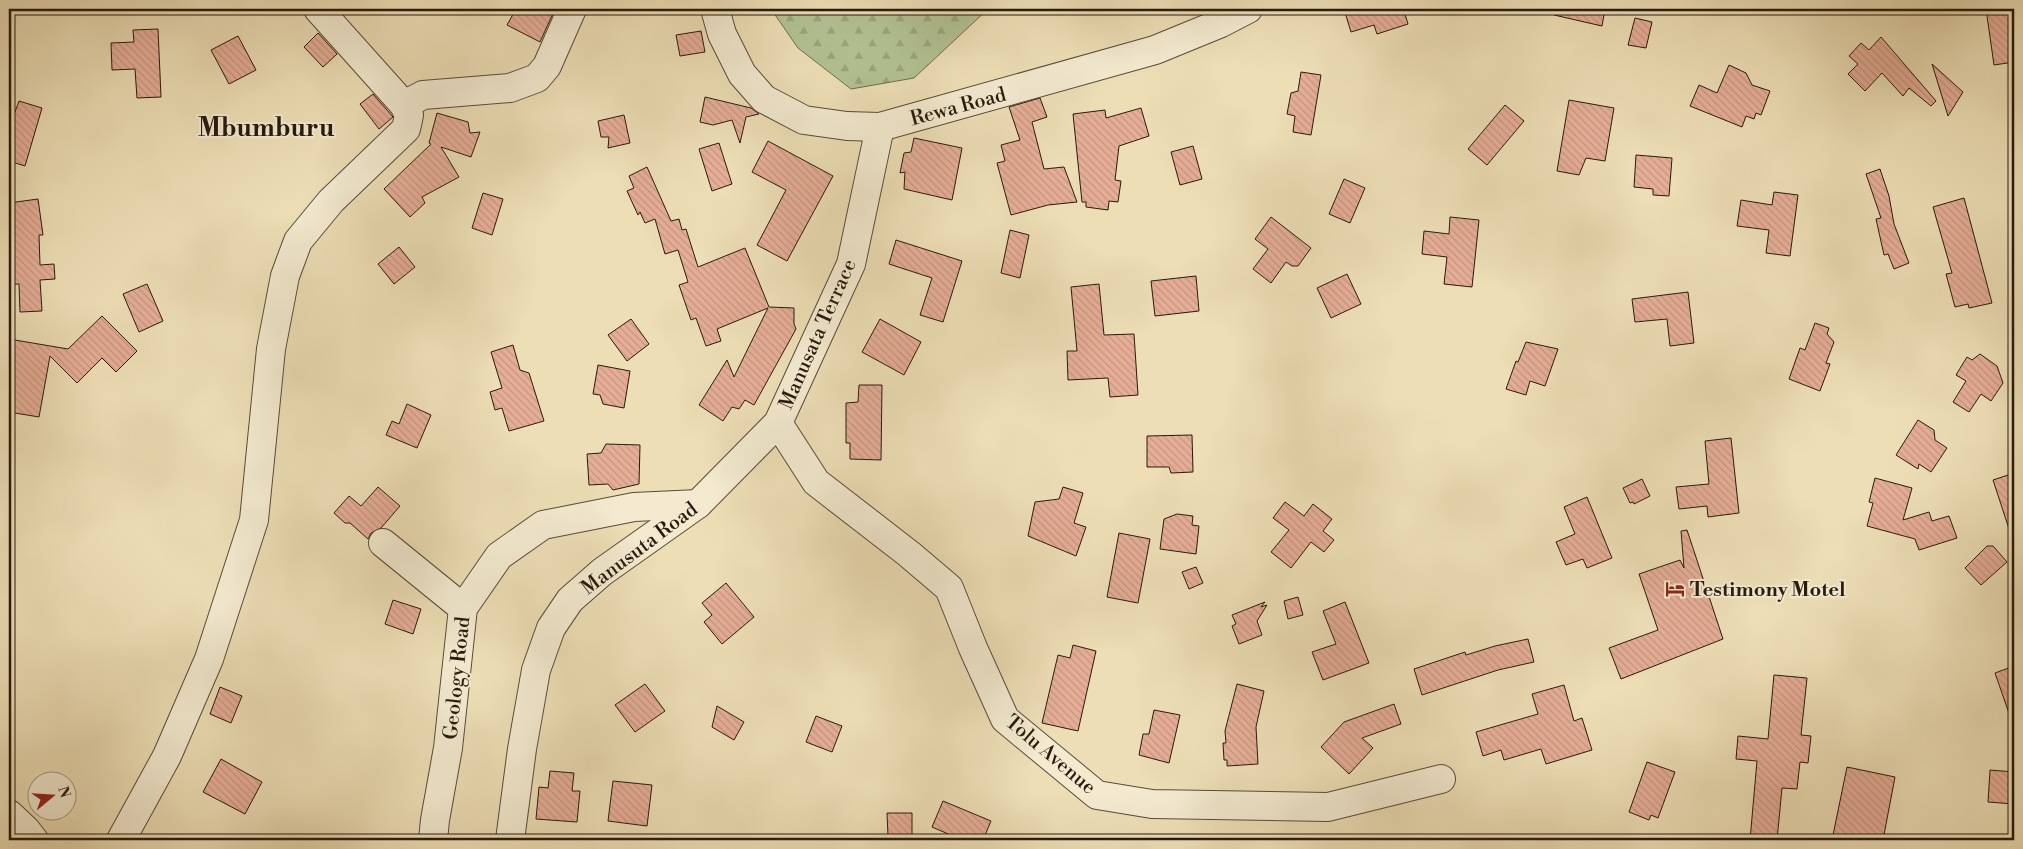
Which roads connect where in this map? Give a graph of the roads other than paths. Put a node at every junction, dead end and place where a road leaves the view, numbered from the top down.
1 (318, 9) edge
2 (572, 9) edge
3 (715, 9) edge
4 (1248, 9) edge
5 (404, 105) junction
6 (880, 127) junction
7 (778, 423) junction
8 (698, 504) junction
9 (383, 543) dead end
10 (462, 608) junction
11 (1441, 779) dead end
12 (9, 814) edge
13 (34, 840) edge
14 (121, 840) edge
15 (433, 840) edge
16 (510, 840) edge

1 - 5 street
2 - 5 street
3 - 6 street, Rewa Road
4 - 6 street, Rewa Road
5 - 14 street
6 - 7 street, Manusata Terrace
7 - 8 street, Manusuta Road
7 - 11 street, Tolu Avenue
8 - 10 street, Geology Road
8 - 16 street, Manusuta Road
9 - 10 street
10 - 15 street, Geology Road
12 - 13 street

